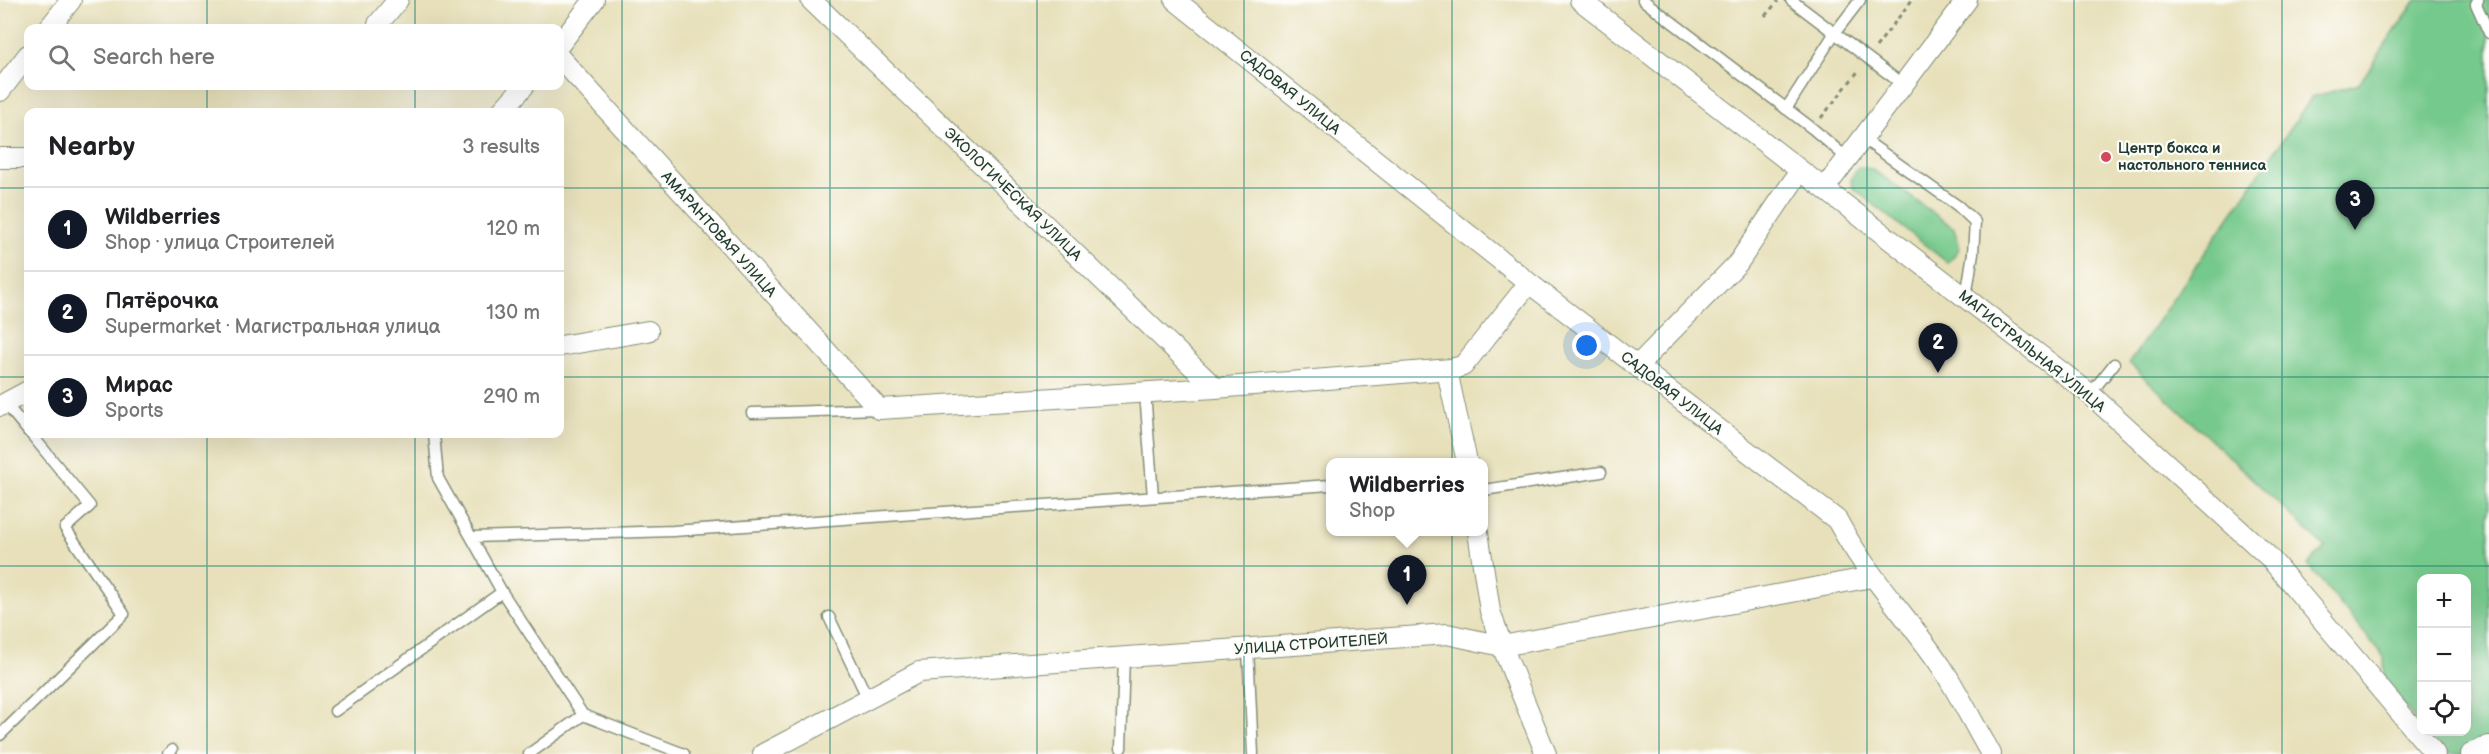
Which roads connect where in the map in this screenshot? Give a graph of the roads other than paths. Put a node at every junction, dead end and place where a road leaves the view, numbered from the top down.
1 (71, 0) edge
2 (398, 0) edge
3 (594, 0) edge
4 (811, 0) edge
5 (1175, 0) edge
6 (1580, 0) edge
7 (1643, 0) edge
8 (1791, 0) edge
9 (1860, 0) edge
10 (1967, 0) edge
11 (2478, 0) edge
12 (52, 24) edge
13 (378, 24) dead end
14 (2489, 33) edge
15 (1834, 34) junction
16 (564, 39) edge
17 (24, 60) edge
18 (564, 62) edge
19 (1902, 84) junction
20 (520, 90) edge
21 (0, 91) edge
22 (505, 108) edge
23 (1786, 109) junction
24 (1862, 138) junction
25 (0, 158) edge
26 (24, 158) edge
27 (1847, 158) junction
28 (1800, 171) junction
29 (1825, 188) junction
30 (1529, 283) junction
31 (1966, 297) junction
32 (648, 331) dead end
33 (564, 345) edge
34 (2114, 364) dead end
35 (1637, 366) junction
36 (1451, 369) junction
37 (1215, 388) junction
38 (1145, 392) junction
39 (24, 393) edge
40 (2090, 394) junction
41 (3, 404) edge
42 (879, 409) junction
43 (752, 413) dead end
44 (24, 426) edge
45 (35, 438) edge
46 (435, 438) edge
47 (1466, 458) edge
48 (1601, 472) dead end
49 (1326, 485) edge
50 (1488, 489) edge
51 (1153, 497) junction
52 (1479, 536) edge
53 (472, 537) junction
54 (1872, 577) junction
55 (502, 592) junction
56 (829, 617) dead end
57 (1502, 646) junction
58 (1248, 648) junction
59 (1124, 657) junction
60 (868, 699) junction
61 (335, 711) dead end
62 (583, 715) junction
63 (0, 735) edge
64 (2489, 746) edge
65 (1121, 748) dead end
66 (542, 751) edge
67 (529, 754) edge
68 (684, 754) edge
69 (764, 754) edge
70 (1253, 754) edge
71 (1546, 754) edge
72 (1991, 754) edge
73 (2435, 754) edge
74 (2471, 754) edge

1 - 12 street
2 - 13 street
3 - 16 street
4 - 37 street, ЭКОЛОГИЧЕСКАЯ УЛИЦА
5 - 30 street, САДОВАЯ УЛИЦА
6 - 28 street, МАГИСТРАЛЬНАЯ УЛИЦА
7 - 23 lane
8 - 15 lane
9 - 15 lane
10 - 19 street
11 - 14 lane
15 - 19 lane
15 - 23 lane
17 - 21 street
18 - 42 street, АМАРАНТОВАЯ УЛИЦА
19 - 24 street
20 - 22 street
23 - 27 lane
24 - 27 street
24 - 31 lane
25 - 26 street
27 - 29 street
28 - 29 street, МАГИСТРАЛЬНАЯ УЛИЦА
28 - 35 street
29 - 31 street, МАГИСТРАЛЬНАЯ УЛИЦА
30 - 35 street, САДОВАЯ УЛИЦА
30 - 36 street
31 - 40 street, МАГИСТРАЛЬНАЯ УЛИЦА
32 - 33 street
34 - 40 lane
35 - 54 street, САДОВАЯ УЛИЦА
36 - 37 street
36 - 47 street
37 - 38 street
38 - 42 street
38 - 51 lane
39 - 41 street
40 - 73 street, МАГИСТРАЛЬНАЯ УЛИЦА
41 - 44 lane
42 - 43 lane
45 - 63 lane
46 - 53 lane
48 - 50 lane
49 - 51 lane
51 - 53 lane
52 - 57 street
53 - 55 lane
54 - 57 street, УЛИЦА СТРОИТЕЛЕЙ
54 - 72 street, САДОВАЯ УЛИЦА
55 - 61 lane
55 - 62 lane
56 - 60 lane
57 - 58 street, УЛИЦА СТРОИТЕЛЕЙ
57 - 71 street
58 - 59 street, УЛИЦА СТРОИТЕЛЕЙ
58 - 70 lane
59 - 60 street, УЛИЦА СТРОИТЕЛЕЙ
59 - 65 lane
60 - 69 street, УЛИЦА СТРОИТЕЛЕЙ
62 - 66 lane
62 - 68 lane
64 - 74 street
66 - 67 lane

